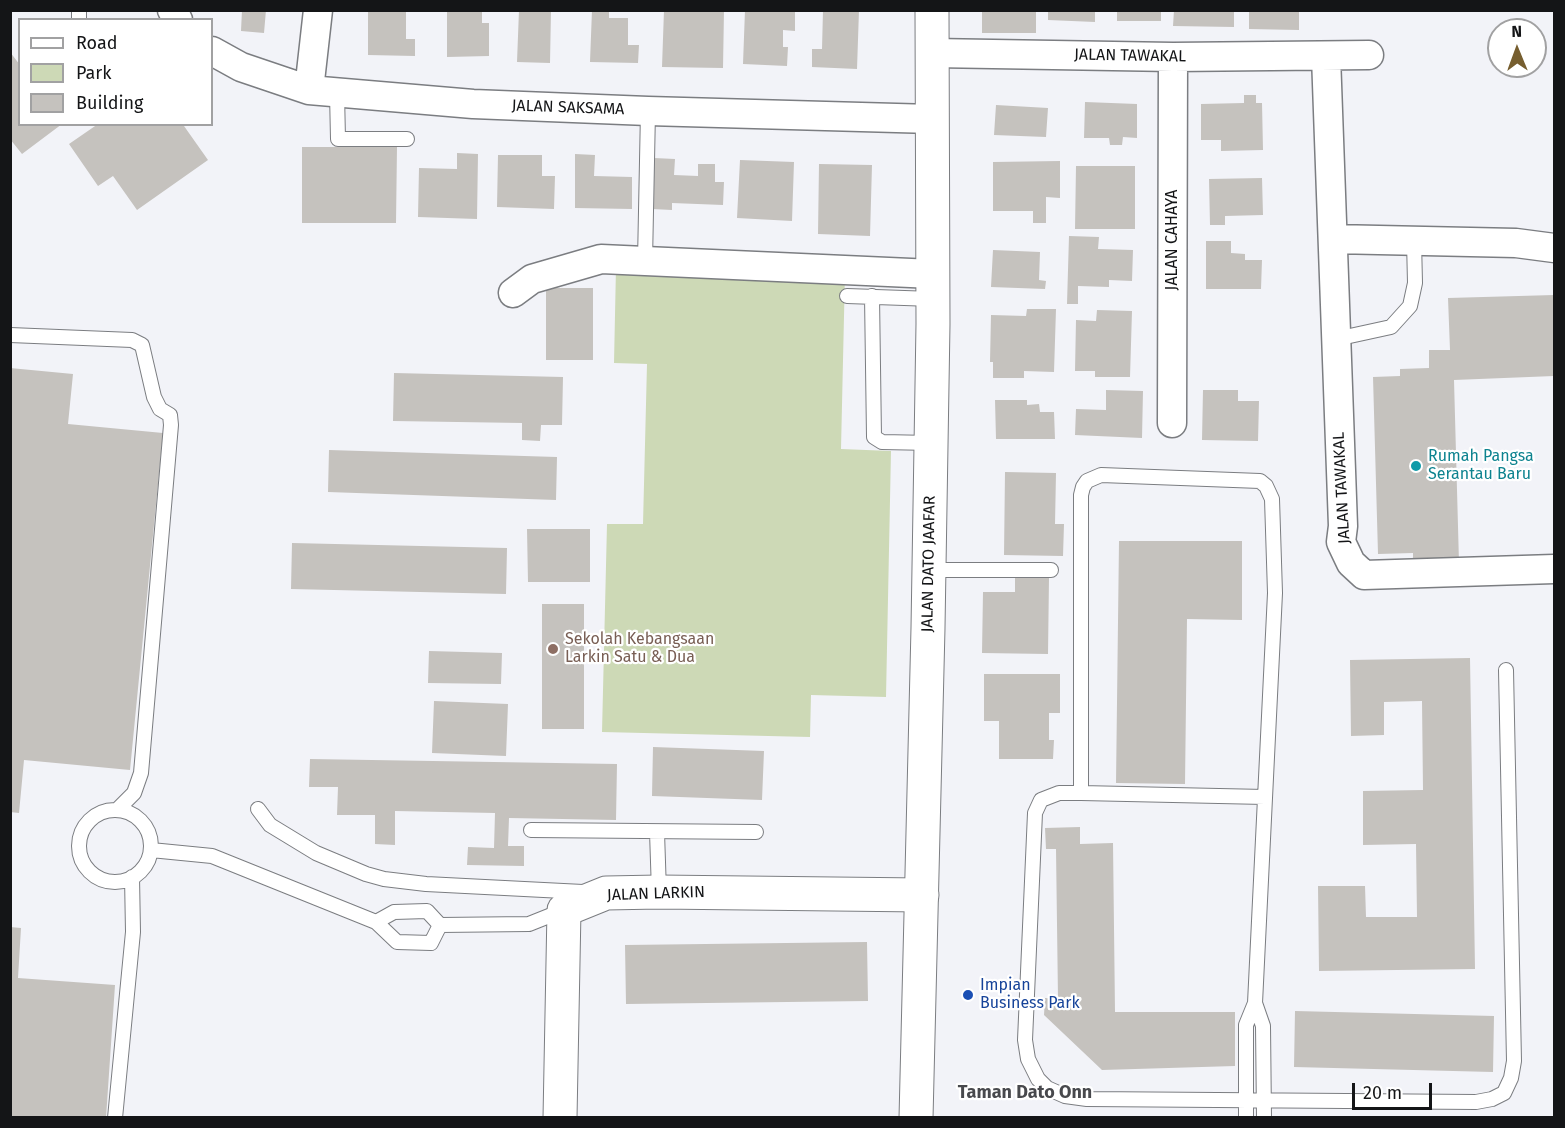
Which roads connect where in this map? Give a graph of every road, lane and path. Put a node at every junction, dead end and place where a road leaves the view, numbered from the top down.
1 (318, 10) edge
2 (932, 10) edge
3 (213, 52) edge
4 (933, 53) junction
5 (1326, 56) junction
6 (1369, 56) dead end
7 (1173, 57) junction
8 (309, 90) junction
9 (338, 93) junction
10 (648, 111) junction
11 (932, 118) junction
12 (407, 140) dead end
13 (1333, 239) junction
14 (1414, 241) junction
15 (1554, 248) edge
16 (645, 261) junction
17 (933, 287) junction
18 (513, 294) dead end
19 (847, 296) dead end
20 (872, 296) junction
21 (10, 335) edge
22 (1336, 339) junction
23 (1172, 423) dead end
24 (915, 442) junction
25 (1554, 569) edge
26 (929, 570) junction
27 (1051, 570) dead end
28 (1506, 670) dead end
29 (1081, 793) junction
30 (1265, 797) junction
31 (258, 809) dead end
32 (118, 810) junction
33 (531, 830) dead end
34 (657, 832) junction
35 (756, 832) dead end
36 (151, 849) junction
37 (132, 877) junction
38 (659, 892) junction
39 (606, 893) junction
40 (922, 896) junction
41 (564, 910) junction
42 (376, 922) junction
43 (440, 925) junction
44 (1255, 1003) junction
45 (1246, 1100) junction
46 (1264, 1100) junction
47 (116, 1118) edge
48 (560, 1118) edge
49 (916, 1118) edge
50 (1246, 1118) edge
51 (1264, 1118) edge

1 - 8 street
2 - 4 main road, JALAN DATO JAAFAR
3 - 8 street, JALAN SAKSAMA
4 - 7 street, JALAN TAWAKAL
4 - 11 main road, JALAN DATO JAAFAR
5 - 6 street, JALAN TAWAKAL
5 - 7 street, JALAN TAWAKAL
5 - 13 street, JALAN TAWAKAL
7 - 23 street, JALAN CAHAYA
8 - 9 street, JALAN SAKSAMA
9 - 10 street, JALAN SAKSAMA
9 - 12 lane
10 - 11 street, JALAN SAKSAMA
10 - 16 lane
11 - 17 main road, JALAN DATO JAAFAR
13 - 14 street
13 - 22 street, JALAN TAWAKAL
14 - 15 street
14 - 22 lane
16 - 17 street
16 - 18 street
17 - 20 lane
17 - 24 main road, JALAN DATO JAAFAR
19 - 20 lane
20 - 24 lane
21 - 32 lane
22 - 25 street, JALAN TAWAKAL
24 - 26 main road, JALAN DATO JAAFAR
26 - 27 lane
26 - 40 main road, JALAN DATO JAAFAR
28 - 46 lane
29 - 30 lane
29 - 30 lane
29 - 45 lane
30 - 44 lane
31 - 39 lane
32 - 36 lane
32 - 37 lane
33 - 34 lane
34 - 35 lane
34 - 38 lane
36 - 37 lane
36 - 42 lane
37 - 47 lane
38 - 39 main road, JALAN LARKIN
38 - 40 main road, JALAN LARKIN
39 - 41 main road, JALAN LARKIN
40 - 49 main road, JALAN DATO JAAFAR
41 - 43 lane
41 - 48 main road
42 - 43 lane
42 - 43 lane
44 - 45 lane
44 - 46 lane
45 - 46 lane
45 - 50 lane
46 - 51 lane

